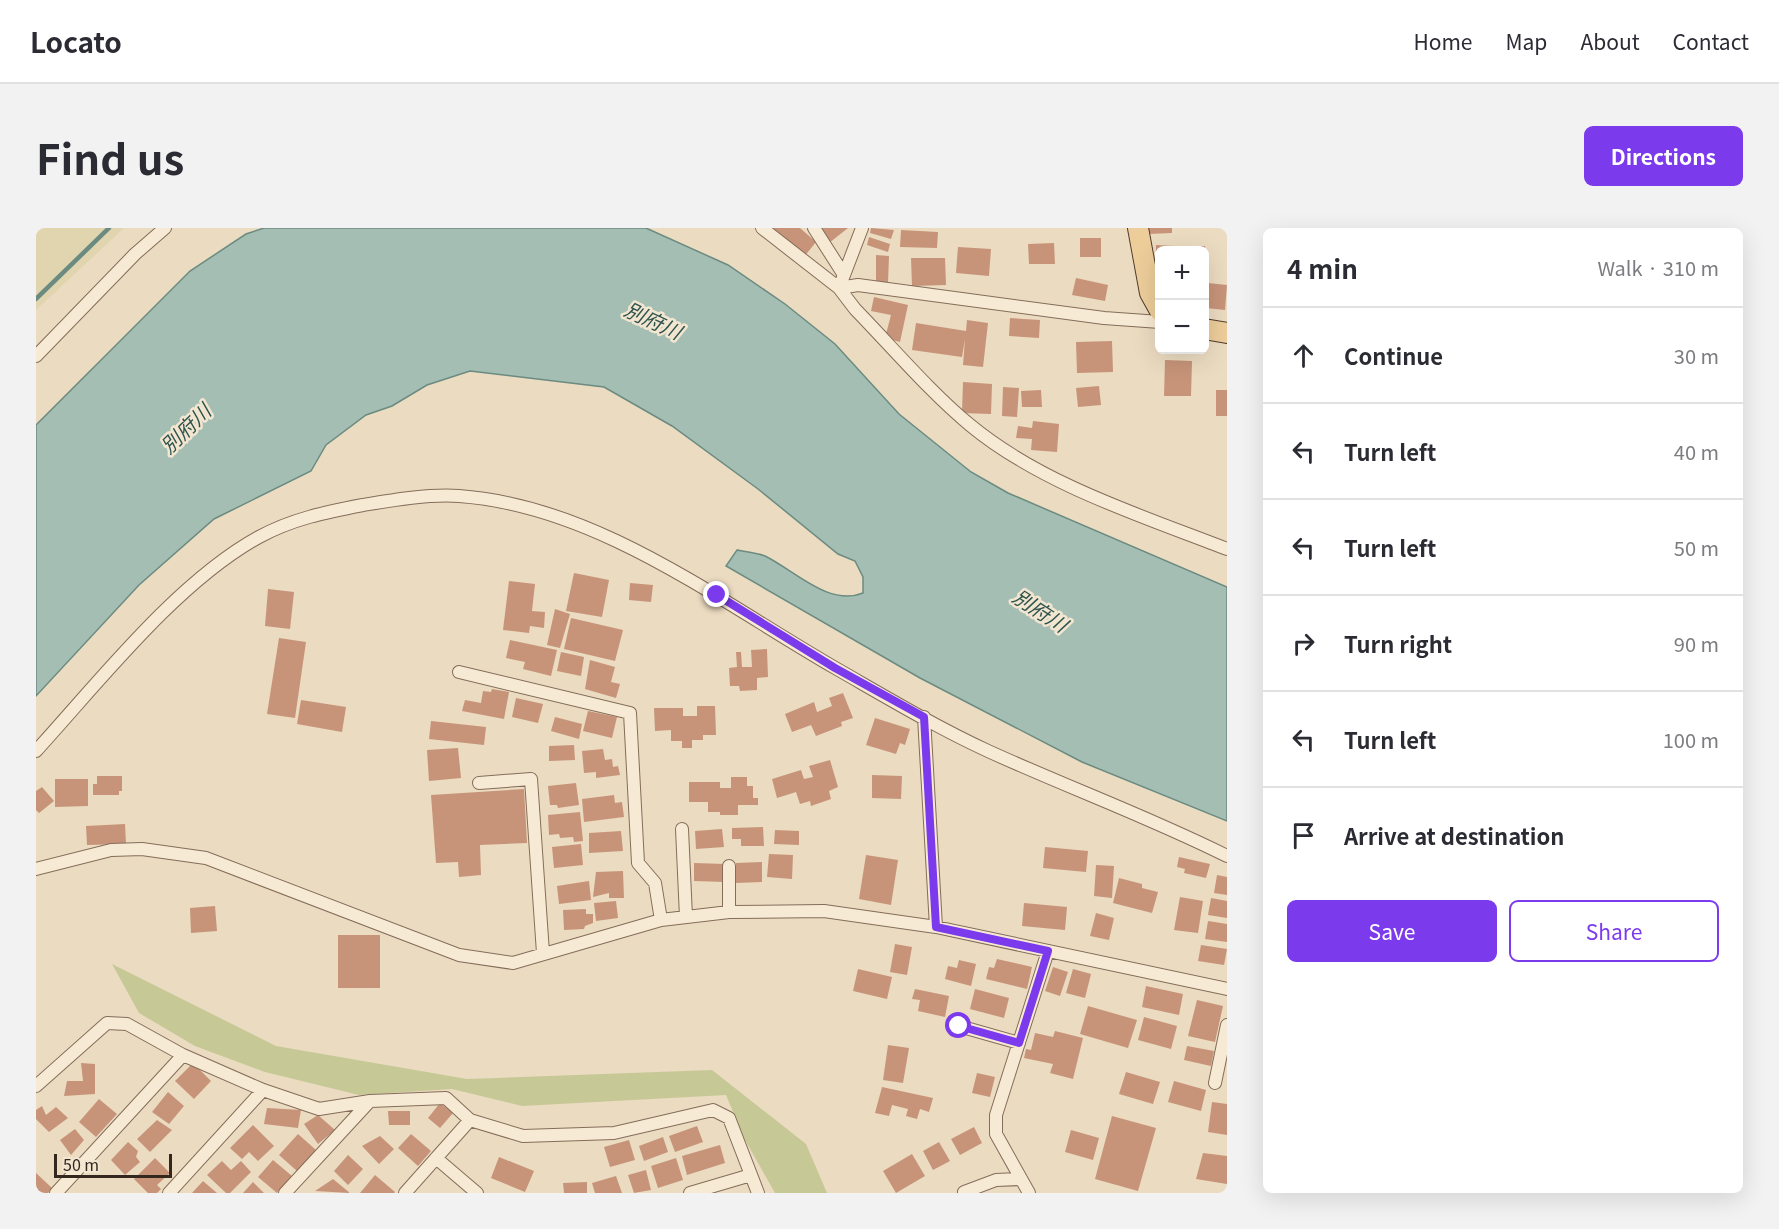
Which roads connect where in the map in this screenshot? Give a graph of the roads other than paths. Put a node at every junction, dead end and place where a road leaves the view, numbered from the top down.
1 (165, 228) edge
2 (762, 228) edge
3 (814, 228) edge
4 (862, 228) edge
5 (1138, 228) edge
6 (844, 274) junction
7 (839, 288) junction
8 (1155, 302) edge
9 (1155, 322) edge
10 (1209, 330) edge
11 (1227, 333) edge
12 (36, 356) edge
13 (1227, 549) edge
14 (459, 672) dead end
15 (924, 717) junction
16 (36, 751) edge
17 (479, 783) dead end
18 (682, 829) dead end
19 (1227, 856) edge
20 (729, 866) dead end
21 (36, 869) edge
22 (729, 912) junction
23 (686, 917) junction
24 (661, 920) junction
25 (936, 927) junction
26 (1048, 951) junction
27 (543, 953) junction
28 (1227, 989) edge
29 (1227, 1025) edge
30 (959, 1026) dead end
31 (1019, 1043) junction
32 (183, 1055) junction
33 (1215, 1083) dead end
34 (36, 1086) edge
35 (263, 1090) junction
36 (370, 1101) junction
37 (470, 1120) junction
38 (436, 1158) junction
39 (751, 1175) junction
40 (1021, 1179) junction
41 (964, 1192) edge
42 (56, 1193) edge
43 (169, 1193) edge
44 (285, 1193) edge
45 (405, 1193) edge
46 (477, 1193) edge
47 (690, 1193) edge
48 (758, 1193) edge
49 (1029, 1193) edge

1 - 12 street
2 - 7 street
3 - 6 street
4 - 6 street
5 - 8 main road
6 - 7 street
7 - 9 street
7 - 13 street
10 - 11 main road
14 - 24 street
15 - 16 street
15 - 19 street
15 - 25 street
17 - 27 street
18 - 23 street
20 - 22 street
21 - 27 street
22 - 23 street
22 - 25 street
23 - 24 street
24 - 27 street
25 - 26 street
26 - 28 street
26 - 31 street
29 - 33 street
30 - 31 street
31 - 40 street
32 - 34 street
32 - 35 street
32 - 42 street
35 - 36 street
35 - 43 street
36 - 37 street
36 - 44 street
37 - 38 street
37 - 39 street
38 - 45 street
38 - 46 street
39 - 47 street
39 - 48 street
40 - 41 street
40 - 49 street

